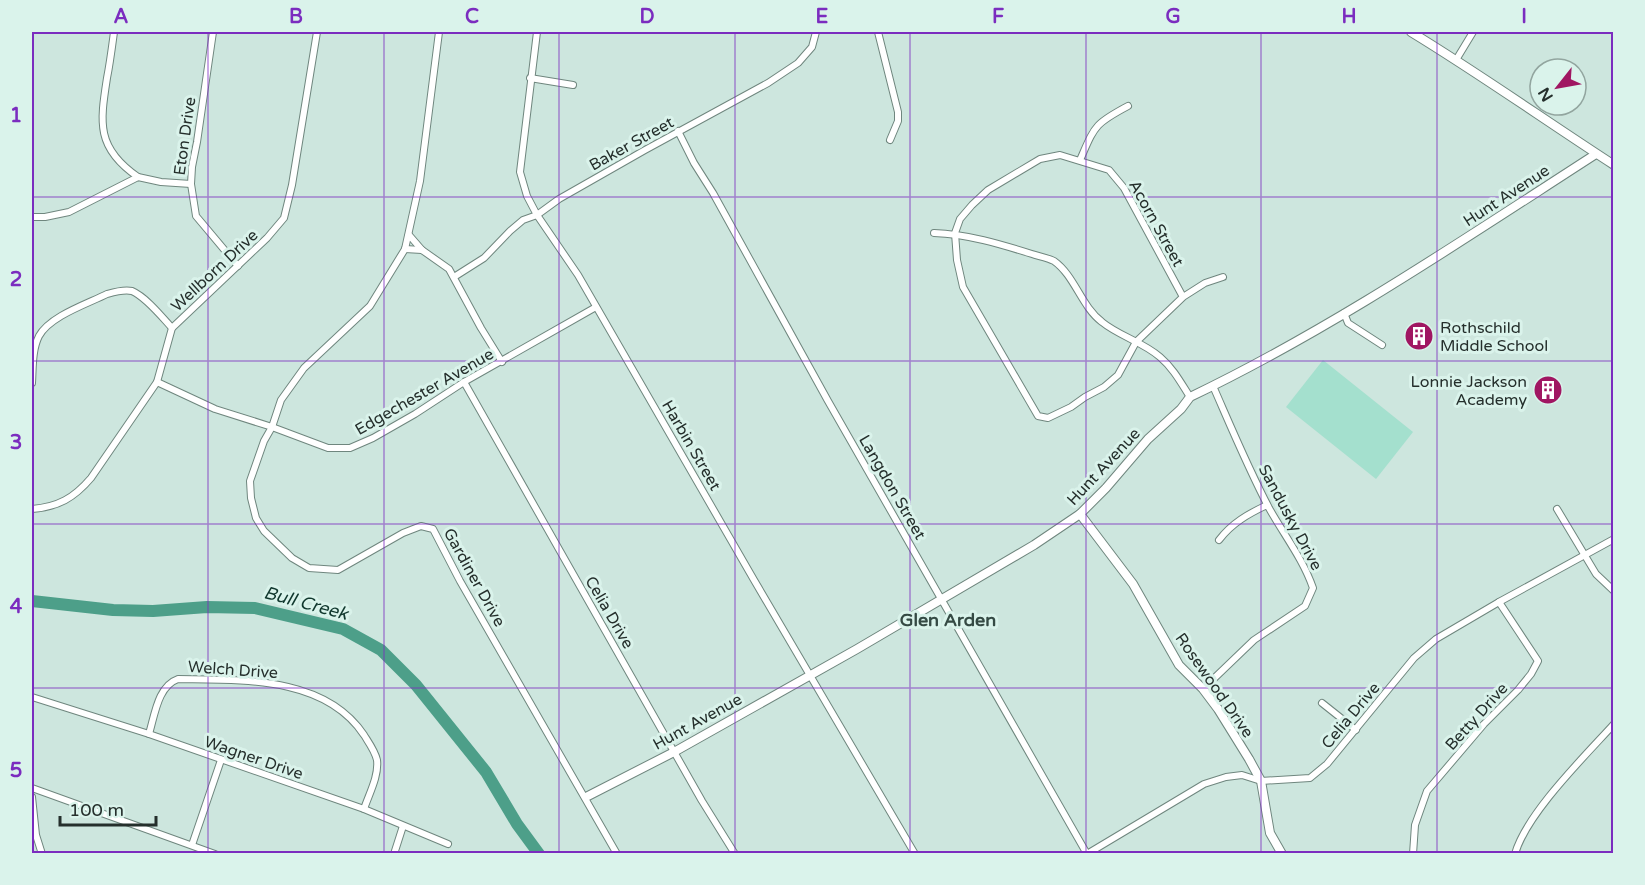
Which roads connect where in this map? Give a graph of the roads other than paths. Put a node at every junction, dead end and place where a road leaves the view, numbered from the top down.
1 (114, 32) edge
2 (213, 32) edge
3 (317, 32) edge
4 (439, 32) edge
5 (537, 32) edge
6 (816, 32) edge
7 (878, 32) edge
8 (1411, 32) edge
9 (1473, 32) edge
10 (1456, 60) junction
11 (530, 78) junction
12 (573, 85) dead end
13 (1128, 106) dead end
14 (678, 131) junction
15 (890, 140) dead end
16 (1596, 154) junction
17 (1080, 160) junction
18 (1614, 165) edge
19 (138, 177) junction
20 (191, 184) junction
21 (537, 215) junction
22 (32, 217) edge
23 (934, 233) dead end
24 (955, 233) junction
25 (409, 235) junction
26 (405, 249) junction
27 (422, 250) junction
28 (238, 266) junction
29 (454, 277) junction
30 (1223, 277) dead end
31 (1183, 297) junction
32 (596, 307) junction
33 (1344, 313) junction
34 (172, 328) junction
35 (1136, 342) junction
36 (1382, 345) dead end
37 (502, 362) junction
38 (157, 382) junction
39 (464, 382) junction
40 (32, 383) edge
41 (1213, 386) junction
42 (1190, 397) junction
43 (272, 427) junction
44 (1268, 505) junction
45 (32, 509) edge
46 (1557, 509) dead end
47 (1080, 514) junction
48 (1614, 539) edge
49 (1219, 540) dead end
50 (1584, 557) junction
51 (1614, 591) edge
52 (942, 599) junction
53 (1499, 602) junction
54 (805, 666) junction
55 (822, 668) junction
56 (810, 675) junction
57 (1203, 689) junction
58 (32, 697) edge
59 (1322, 703) dead end
60 (1614, 724) edge
61 (1356, 730) junction
62 (149, 734) junction
63 (675, 752) junction
64 (221, 760) junction
65 (1261, 780) junction
66 (32, 788) edge
67 (32, 797) edge
68 (586, 797) junction
69 (364, 809) junction
70 (403, 826) junction
71 (34, 834) edge
72 (448, 844) dead end
73 (192, 845) junction
74 (42, 854) edge
75 (215, 854) edge
76 (394, 854) edge
77 (617, 854) edge
78 (735, 854) edge
79 (915, 854) edge
80 (1087, 854) edge
81 (1282, 854) edge
82 (1413, 854) edge
83 (1515, 854) edge

1 - 19 street
2 - 20 street, Eton Drive
3 - 28 street, Wellborn Drive
4 - 25 street, Gardiner Drive
5 - 11 street, Harbin Street
6 - 14 street, Baker Street
7 - 15 street
8 - 10 street
9 - 10 street
10 - 16 street
11 - 12 street
11 - 21 street, Harbin Street
13 - 17 street
14 - 21 street, Baker Street
14 - 52 street, Langdon Street
16 - 18 street
16 - 33 street, Hunt Avenue
17 - 24 street, Acorn Street
17 - 31 street, Acorn Street
19 - 20 street
19 - 22 street
20 - 28 street, Eton Drive
21 - 29 street, Baker Street
21 - 32 street, Harbin Street
23 - 24 street
24 - 35 street
24 - 35 street
25 - 26 street, Gardiner Drive
25 - 27 street
26 - 27 street
26 - 43 street, Gardiner Drive
27 - 29 street
28 - 34 street, Wellborn Drive
29 - 37 street
30 - 31 street
31 - 35 street
32 - 37 street, Edgechester Avenue
32 - 54 street, Harbin Street
33 - 36 street
33 - 41 street, Hunt Avenue
34 - 38 street, Wellborn Drive
34 - 40 street
35 - 42 street
37 - 39 street, Edgechester Avenue
38 - 43 street, Edgechester Avenue
38 - 45 street, Wellborn Drive
39 - 43 street, Edgechester Avenue
39 - 63 street, Celia Drive
41 - 42 street, Hunt Avenue
41 - 44 street, Sandusky Drive
42 - 47 street, Hunt Avenue
43 - 68 street, Gardiner Drive
44 - 49 street
44 - 57 street, Sandusky Drive
46 - 50 street
47 - 52 street, Hunt Avenue
47 - 57 street, Rosewood Drive
48 - 50 street, Celia Drive
50 - 51 street
50 - 53 street, Celia Drive
52 - 55 street, Hunt Avenue
52 - 80 street, Langdon Street
53 - 61 street, Celia Drive
53 - 82 street, Betty Drive
54 - 55 street
54 - 56 street, Harbin Street
55 - 56 street, Hunt Avenue
56 - 63 street, Hunt Avenue
56 - 79 street, Harbin Street
57 - 65 street, Rosewood Drive
58 - 62 street, Wagner Drive
59 - 61 street
60 - 83 street
61 - 65 street, Celia Drive
62 - 64 street, Wagner Drive
62 - 69 street, Welch Drive
63 - 68 street, Hunt Avenue
63 - 78 street, Celia Drive
64 - 69 street, Wagner Drive
64 - 73 street
65 - 80 street, Celia Drive
65 - 81 street, Rosewood Drive
66 - 73 street
67 - 71 street
68 - 77 street, Gardiner Drive
69 - 70 street, Wagner Drive
70 - 72 street, Wagner Drive
70 - 76 street
71 - 74 street
73 - 75 street

